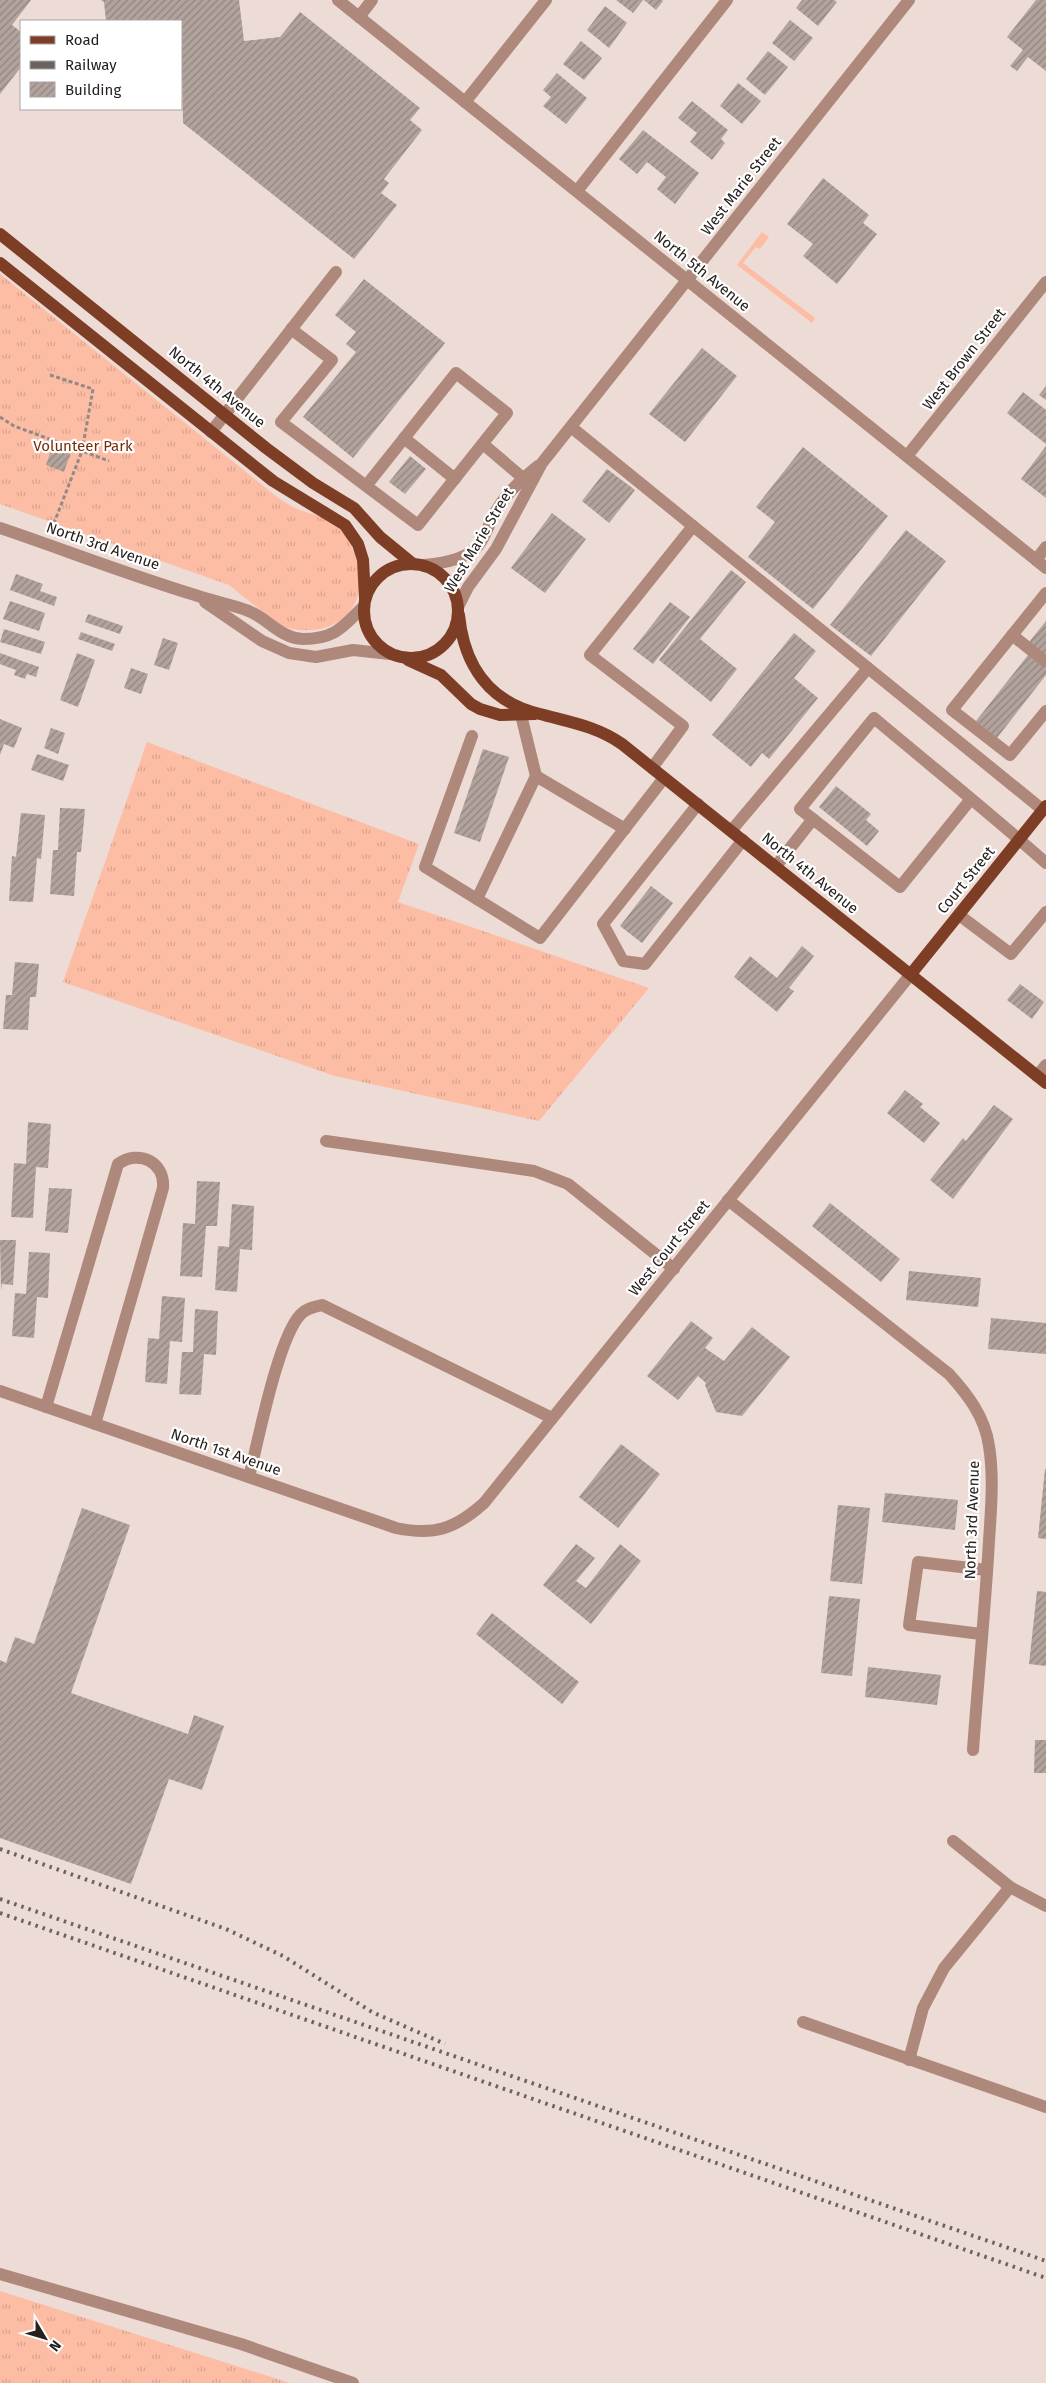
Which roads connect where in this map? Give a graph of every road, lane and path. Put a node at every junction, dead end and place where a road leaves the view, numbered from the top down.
1 (338, 0) edge
2 (372, 0) edge
3 (546, 0) edge
4 (727, 0) edge
5 (909, 0) edge
6 (359, 17) junction
7 (465, 102) junction
8 (577, 192) junction
9 (0, 234) edge
10 (0, 264) edge
11 (336, 272) dead end
12 (687, 280) junction
13 (1046, 282) edge
14 (291, 329) junction
15 (50, 375) dead end
16 (225, 414) junction
17 (0, 417) edge
18 (571, 427) junction
19 (211, 432) junction
20 (404, 438) junction
21 (483, 444) junction
22 (82, 451) junction
23 (908, 456) junction
24 (109, 461) dead end
25 (542, 463) junction
26 (455, 478) junction
27 (524, 478) junction
28 (366, 486) junction
29 (54, 523) dead end
30 (693, 526) junction
31 (0, 528) edge
32 (1046, 547) edge
33 (1041, 564) edge
34 (419, 565) junction
35 (1046, 594) edge
36 (194, 595) junction
37 (364, 602) junction
38 (458, 611) junction
39 (1012, 635) junction
40 (395, 656) junction
41 (1046, 662) edge
42 (868, 668) junction
43 (1046, 711) edge
44 (539, 714) junction
45 (521, 715) junction
46 (472, 736) dead end
47 (652, 768) junction
48 (536, 776) junction
49 (664, 778) junction
50 (971, 799) junction
51 (698, 804) junction
52 (1045, 808) edge
53 (813, 819) junction
54 (625, 829) junction
55 (731, 831) junction
56 (1020, 839) junction
57 (743, 840) junction
58 (1046, 863) edge
59 (776, 866) junction
60 (477, 900) junction
61 (1046, 912) edge
62 (959, 915) junction
63 (911, 974) junction
64 (1046, 1066) edge
65 (1042, 1080) edge
66 (326, 1141) dead end
67 (728, 1200) junction
68 (674, 1269) junction
69 (0, 1391) edge
70 (46, 1407) junction
71 (552, 1418) junction
72 (95, 1424) junction
73 (249, 1477) junction
74 (443, 1530) joint
75 (988, 1570) junction
76 (981, 1634) junction
77 (972, 1750) dead end
78 (953, 1841) dead end
79 (1010, 1887) junction
80 (1046, 1906) edge
81 (803, 2022) dead end
82 (909, 2060) junction
83 (1046, 2107) edge
84 (0, 2274) edge
85 (353, 2383) edge

1 - 6 street, North 5th Avenue
2 - 6 street
3 - 7 street
4 - 8 street
5 - 12 street, West Marie Street
6 - 7 street, North 5th Avenue
7 - 8 street, North 5th Avenue
8 - 12 street, North 5th Avenue
9 - 16 main road, North 4th Avenue
10 - 19 main road
11 - 14 street
12 - 18 street, West Marie Street
12 - 23 street, North 5th Avenue
13 - 23 street, West Brown Street
14 - 16 street
14 - 28 street
15 - 22 path
16 - 19 street
16 - 34 main road, North 4th Avenue
17 - 22 path
18 - 25 street, West Marie Street
18 - 30 street
19 - 37 main road
20 - 21 street
20 - 26 street
20 - 28 street
21 - 26 street
21 - 27 street
22 - 24 path
22 - 29 path
23 - 33 street, North 5th Avenue
25 - 27 street, West Marie Street
25 - 38 street, West Marie Street
26 - 28 street
27 - 34 street, West Marie Street
30 - 42 street
30 - 47 street
31 - 36 street, North 3rd Avenue
32 - 33 street
34 - 37 main road
34 - 38 main road
35 - 39 street
36 - 37 street, North 3rd Avenue
36 - 40 street, North 3rd Avenue
37 - 40 main road
38 - 40 main road
38 - 44 main road, North 4th Avenue
39 - 41 street
39 - 43 street
40 - 45 main road, North 4th Avenue
42 - 52 street
42 - 55 street
44 - 45 main road, North 4th Avenue
44 - 47 main road, North 4th Avenue
45 - 48 street
46 - 60 street
47 - 49 main road, North 4th Avenue
48 - 54 street
48 - 60 street
49 - 51 main road, North 4th Avenue
49 - 54 street
50 - 53 street
50 - 53 street
50 - 56 street
51 - 55 main road, North 4th Avenue
51 - 57 street
52 - 56 main road, Court Street
53 - 59 street
54 - 60 street
55 - 57 main road, North 4th Avenue
56 - 58 street
56 - 62 main road, Court Street
57 - 59 main road, North 4th Avenue
59 - 63 main road, North 4th Avenue
61 - 62 street
62 - 63 main road, Court Street
63 - 65 main road, North 4th Avenue
63 - 67 street, West Court Street
64 - 65 street
66 - 68 street
67 - 68 street, West Court Street
67 - 75 street, North 3rd Avenue
68 - 71 street, West Court Street
69 - 70 street, North 1st Avenue
70 - 72 street, North 1st Avenue
70 - 72 street
71 - 73 street
71 - 74 street, West Court Street
72 - 73 street, North 1st Avenue
73 - 74 street, North 1st Avenue
75 - 76 street, North 3rd Avenue
75 - 76 street
76 - 77 street, North 3rd Avenue
78 - 79 street
79 - 80 street
79 - 82 street
81 - 82 street
82 - 83 street
84 - 85 street

